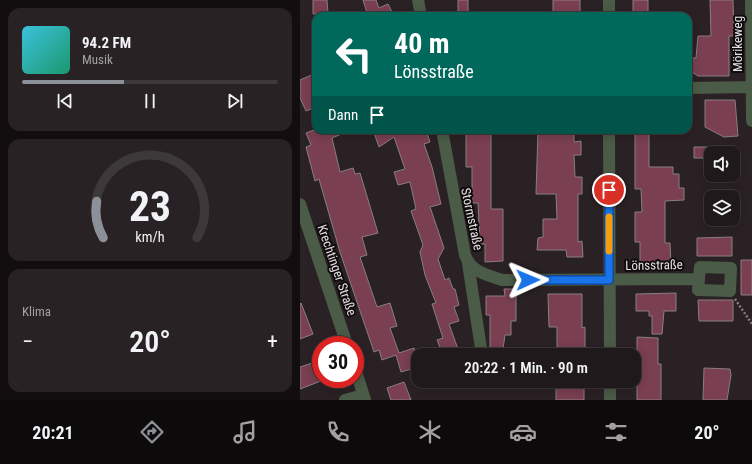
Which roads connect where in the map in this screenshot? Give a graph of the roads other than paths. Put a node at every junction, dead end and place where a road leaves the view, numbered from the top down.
1 (418, 0) edge
2 (609, 0) edge
3 (751, 0) edge
4 (420, 12) edge
5 (609, 12) edge
6 (751, 87) edge
7 (692, 88) edge
8 (752, 121) edge
9 (443, 134) edge
10 (609, 134) edge
11 (300, 204) edge
12 (468, 263) junction
13 (699, 279) junction
14 (609, 280) junction
15 (344, 336) edge
16 (481, 348) edge
17 (610, 348) edge
18 (610, 388) edge
19 (364, 397) edge
20 (345, 400) edge
21 (610, 400) edge

1 - 4 street
2 - 5 street
3 - 6 street, Mörikeweg
6 - 7 street, Mörikeweg
6 - 8 street, Mörikeweg
9 - 12 street, Stormstraße
10 - 14 street, Lönsstraße
11 - 15 street, Krechtinger Straße
12 - 14 street, Stormstraße
12 - 16 street
13 - 13 street, Lönsstraße
13 - 14 street, Lönsstraße
14 - 17 street, Lönsstraße
18 - 21 street
19 - 20 street

